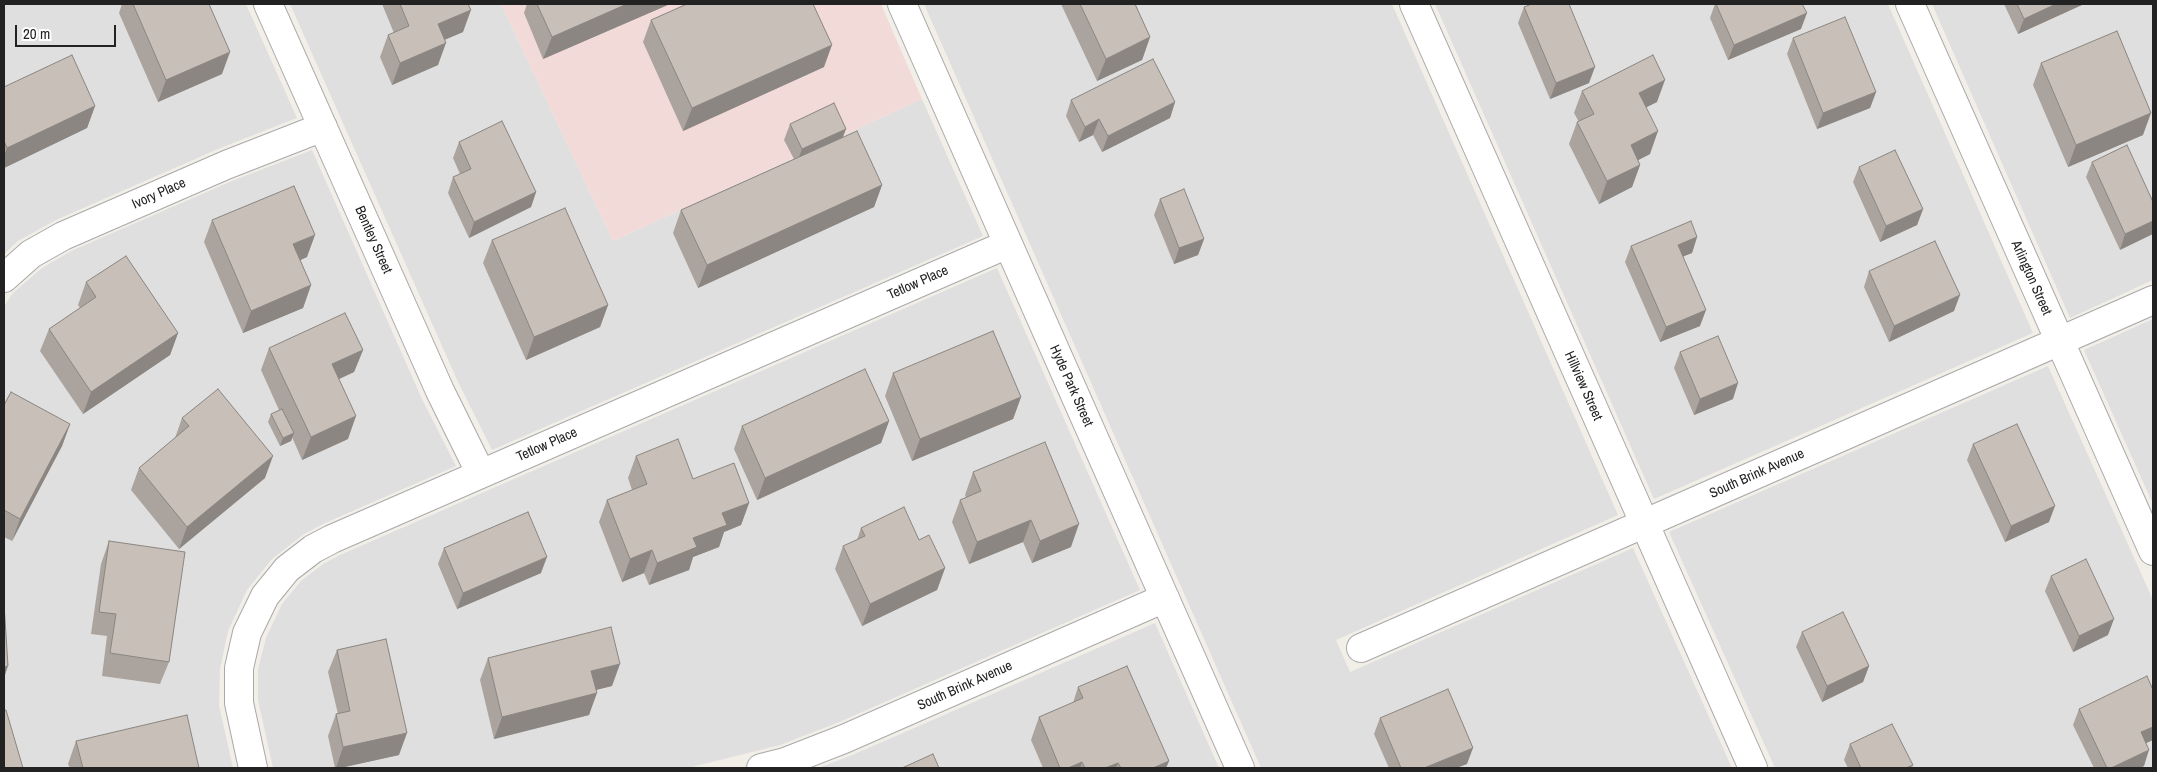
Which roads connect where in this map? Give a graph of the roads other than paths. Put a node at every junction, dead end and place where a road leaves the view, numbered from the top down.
1 (268, 4) edge
2 (902, 4) edge
3 (1414, 4) edge
4 (1910, 4) edge
5 (323, 127) junction
6 (1008, 244) junction
7 (4, 278) edge
8 (2153, 300) edge
9 (2058, 342) junction
10 (481, 474) junction
11 (1644, 524) junction
12 (2153, 552) edge
13 (1165, 598) junction
14 (1361, 648) dead end
15 (253, 768) edge
16 (761, 768) edge
17 (1240, 768) edge
18 (1753, 768) edge

1 - 5 street, Bentley Street
2 - 6 street, Hyde Park Street
3 - 11 street, Hillview Street
4 - 9 street, Arlington Street
5 - 7 street, Ivory Place
5 - 10 street, Bentley Street
6 - 10 street, Tetlow Place
6 - 13 street, Hyde Park Street
8 - 9 street, South Brink Avenue
9 - 11 street, South Brink Avenue
9 - 12 street, Arlington Street
10 - 15 street, Tetlow Place
11 - 14 street, South Brink Avenue
11 - 18 street, Hillview Street
13 - 16 street, South Brink Avenue
13 - 17 street, Hyde Park Street

